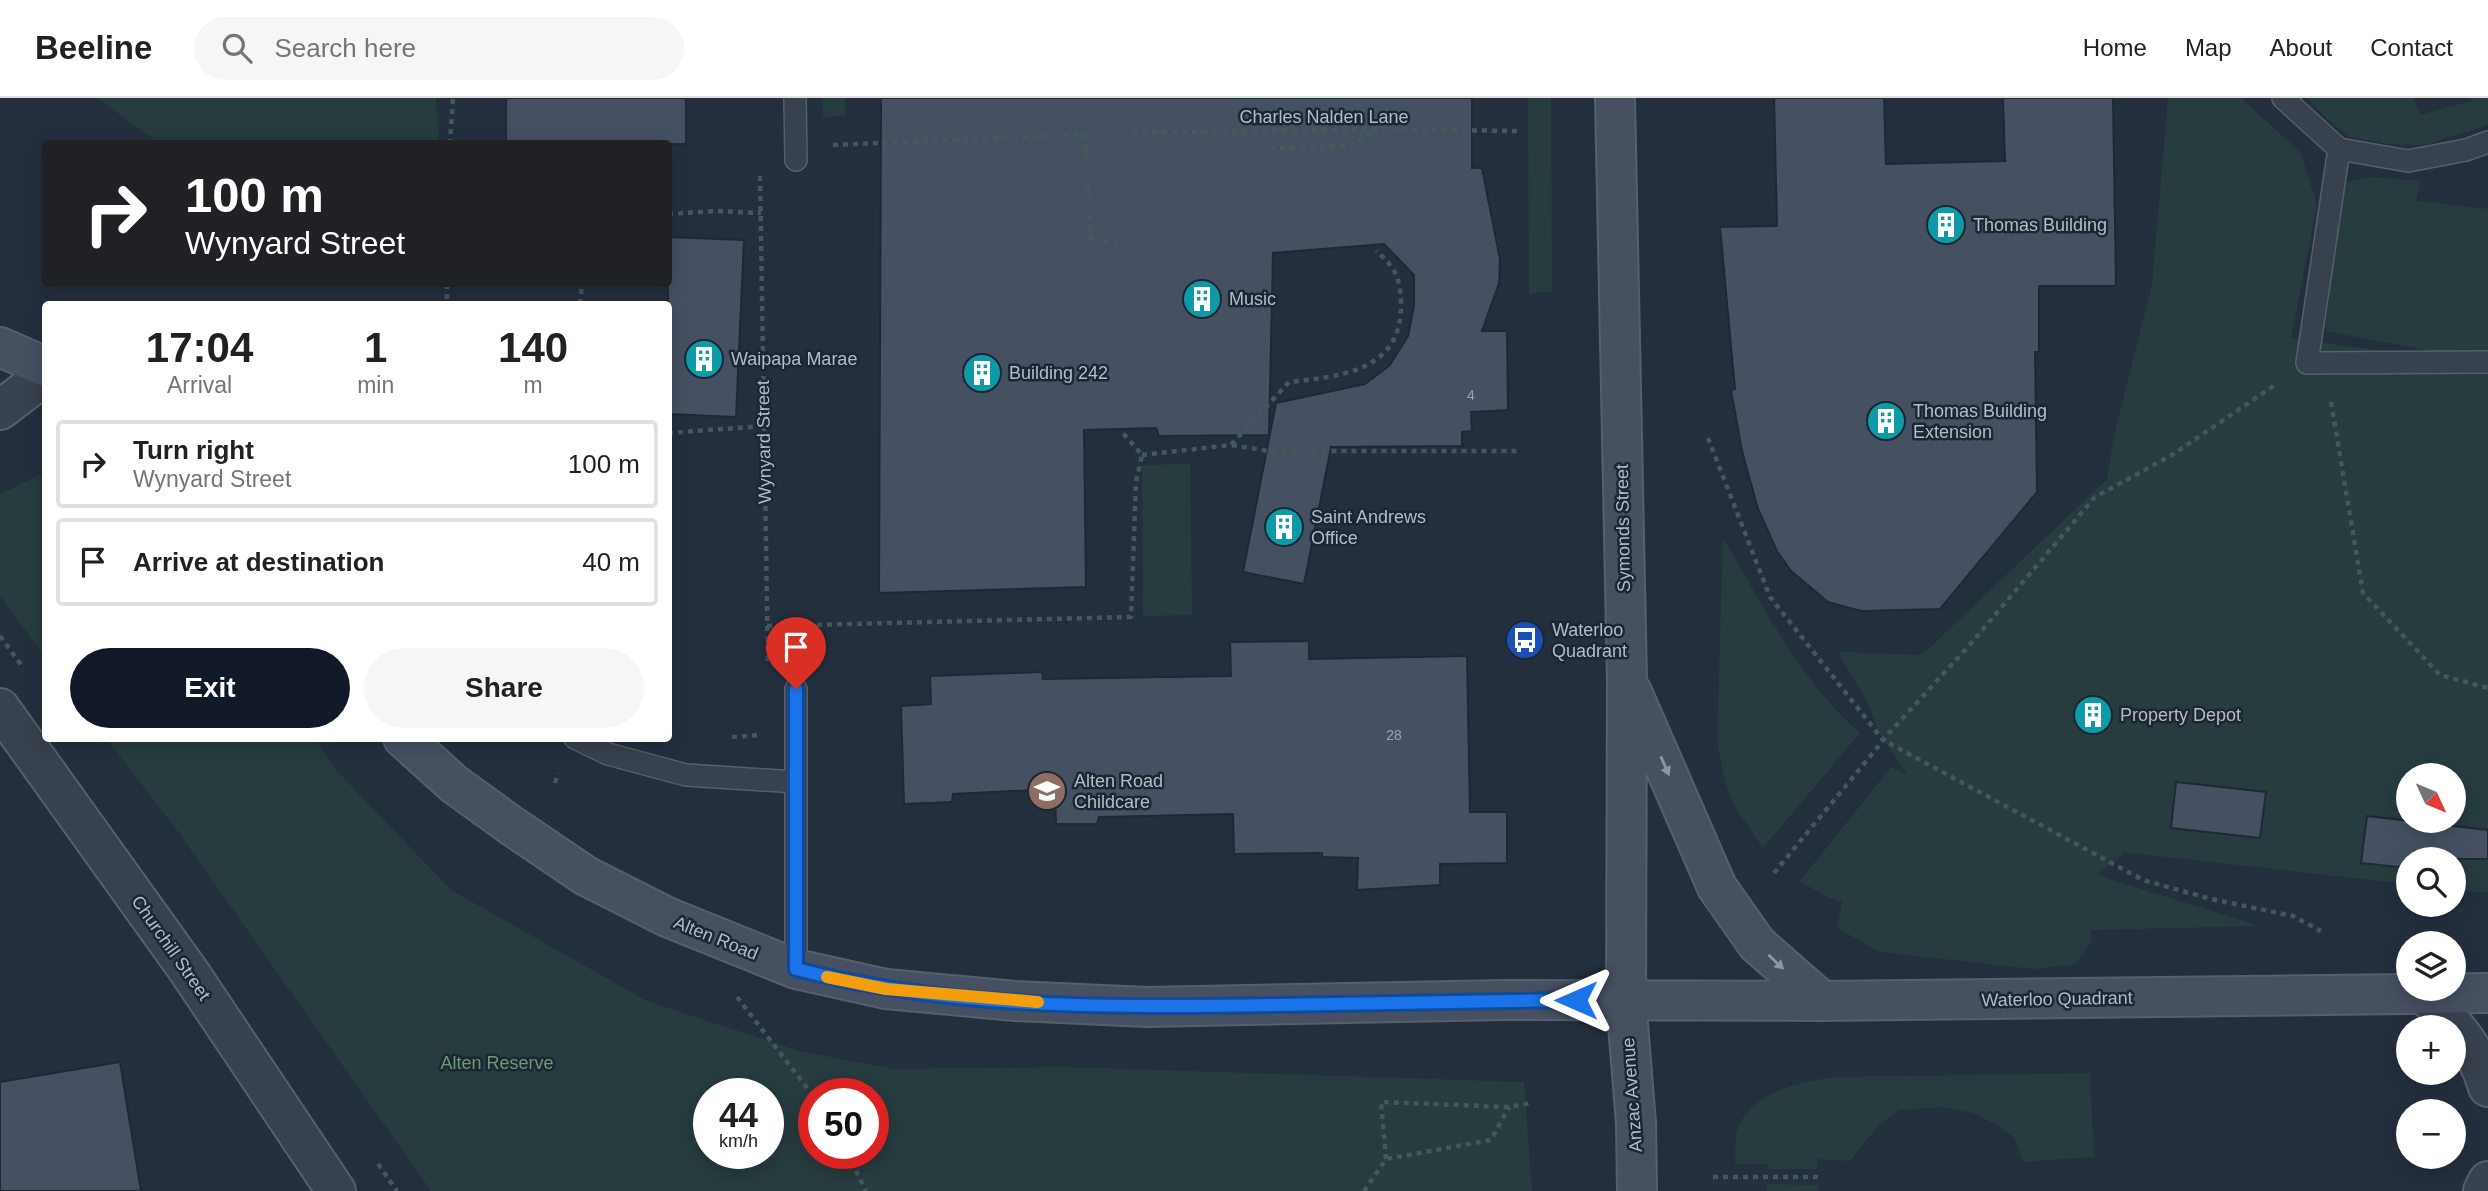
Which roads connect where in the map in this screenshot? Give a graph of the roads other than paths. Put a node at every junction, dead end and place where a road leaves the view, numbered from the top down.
1 (795, 98) edge
2 (1615, 98) edge
3 (2283, 98) edge
4 (2488, 142) edge
5 (2339, 149) junction
6 (796, 153) road end
7 (0, 347) edge
8 (2488, 362) edge
9 (42, 365) edge
10 (42, 378) edge
11 (0, 410) edge
12 (1627, 681) junction
13 (796, 689) dead end
14 (0, 708) edge
15 (407, 742) edge
16 (583, 742) edge
17 (796, 782) junction
18 (796, 969) junction
19 (2396, 993) edge
20 (2466, 993) edge
21 (2488, 993) edge
22 (1626, 1000) junction
23 (1822, 1001) junction
24 (2431, 1001) edge
25 (2488, 1087) edge
26 (2488, 1181) edge
27 (336, 1191) edge
28 (1637, 1191) edge
29 (2483, 1191) edge

1 - 6 lane
2 - 12 main road, Symonds Street
3 - 5 lane
4 - 5 lane
5 - 8 lane
7 - 9 main road
10 - 11 street
12 - 22 main road, Symonds Street
12 -> 23 main road
13 - 17 lane
14 - 27 street, Churchill Street
15 - 18 main road, Alten Road
16 - 17 lane
17 - 18 lane
18 - 22 main road, Alten Road
19 - 23 main road, Waterloo Quadrant
20 - 21 main road, Waterloo Quadrant
22 - 23 main road, Waterloo Quadrant
22 - 28 main road, Anzac Avenue
24 - 25 street
26 - 29 street

